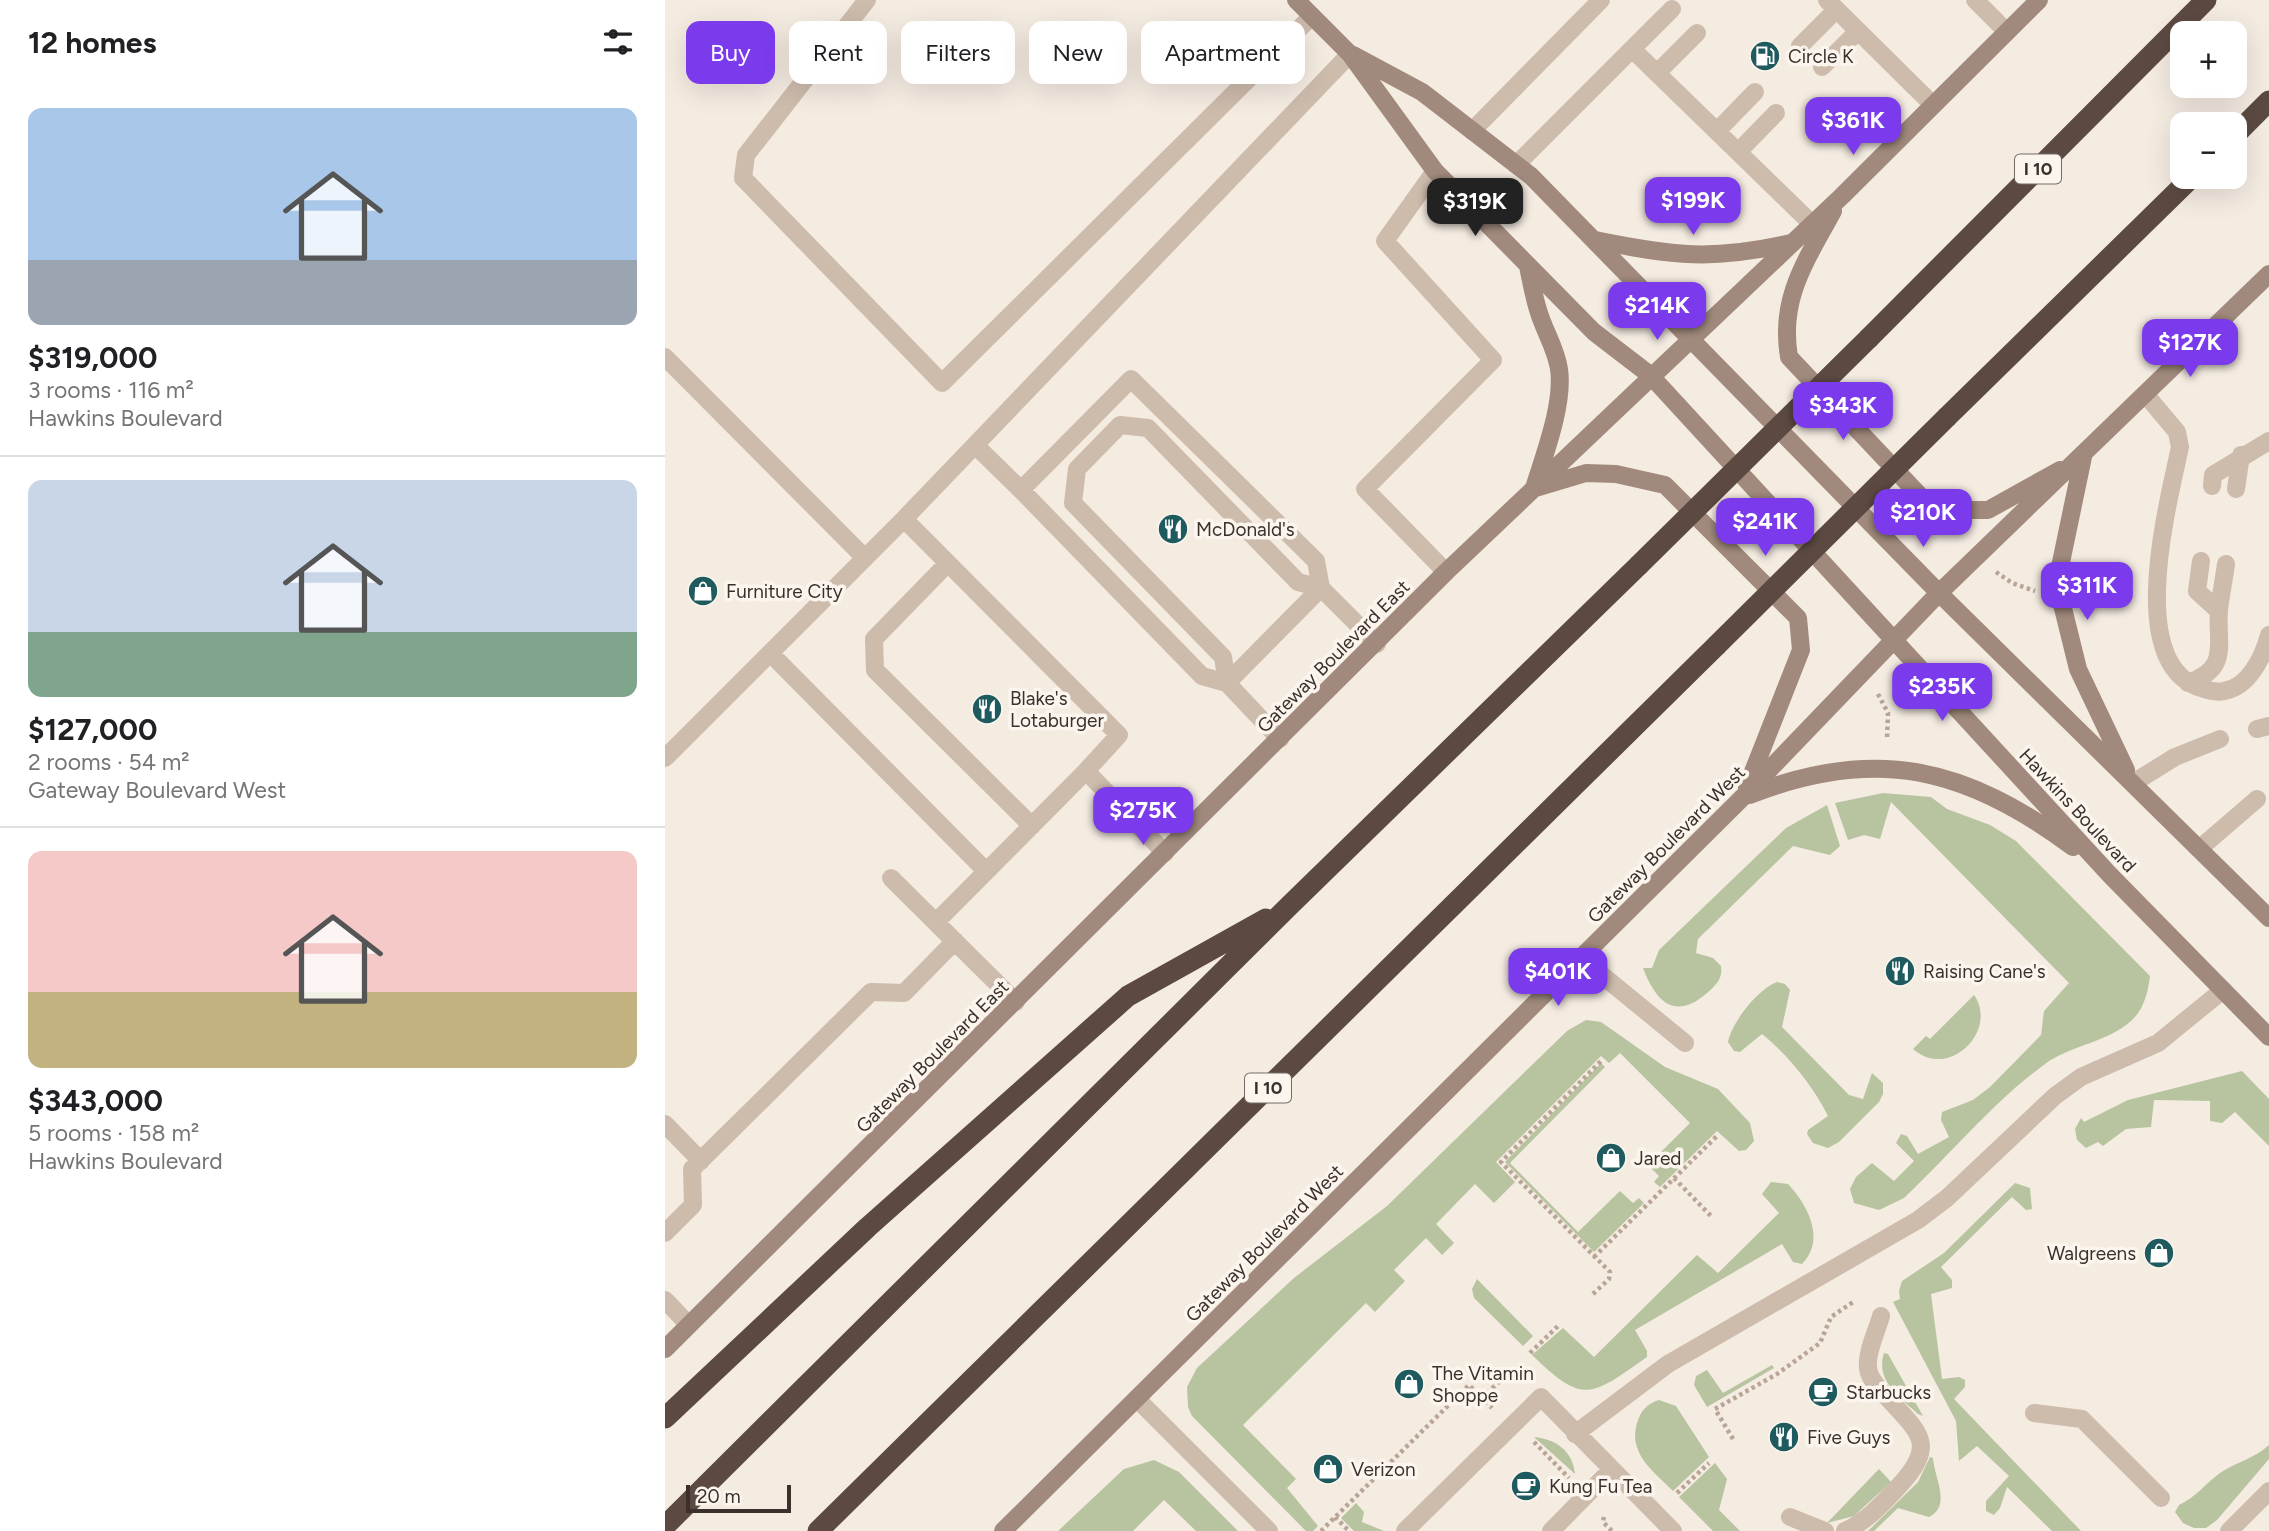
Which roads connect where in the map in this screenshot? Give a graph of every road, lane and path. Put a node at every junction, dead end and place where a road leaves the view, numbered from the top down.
1 (867, 0) edge
2 (1296, 0) edge
3 (1601, 0) edge
4 (1975, 0) edge
5 (2039, 0) edge
6 (2206, 0) edge
7 (1831, 5) edge
8 (1672, 9) dead end
9 (1313, 16) junction
10 (1858, 31) junction
11 (2007, 32) junction
12 (1697, 33) dead end
13 (1800, 46) dead end
14 (1632, 49) junction
15 (1350, 54) junction
16 (1822, 67) dead end
17 (1657, 73) junction
18 (1755, 92) dead end
19 (2269, 101) edge
20 (1933, 105) junction
21 (1776, 113) dead end
22 (2247, 123) edge
23 (1472, 131) junction
24 (1717, 131) junction
25 (1738, 152) junction
26 (1516, 165) junction
27 (1435, 171) junction
28 (2180, 189) edge
29 (1842, 196) junction
30 (1812, 224) junction
31 (1595, 240) junction
32 (1791, 243) junction
33 (1527, 263) junction
34 (2269, 274) edge
35 (1691, 338) junction
36 (665, 358) edge
37 (1650, 375) junction
38 (2146, 395) junction
39 (2269, 441) edge
40 (975, 445) junction
41 (2241, 455) junction
42 (2083, 457) junction
43 (2212, 486) dead end
44 (1534, 488) junction
45 (2236, 489) dead end
46 (1020, 490) junction
47 (904, 519) junction
48 (865, 558) junction
49 (2201, 561) dead end
50 (947, 564) junction
51 (2226, 564) dead end
52 (1993, 569) dead end
53 (1445, 572) junction
54 (1321, 588) junction
55 (2037, 591) dead end
56 (1939, 593) junction
57 (2219, 611) junction
58 (2269, 635) edge
59 (1893, 643) junction
60 (1377, 644) junction
61 (770, 653) junction
62 (1227, 683) junction
63 (2188, 683) junction
64 (1877, 694) dead end
65 (1280, 739) junction
66 (1887, 739) dead end
67 (2220, 739) dead end
68 (665, 758) edge
69 (1086, 771) junction
70 (2133, 783) junction
71 (1744, 797) junction
72 (2257, 799) dead end
73 (1032, 826) junction
74 (2199, 849) junction
75 (1165, 853) junction
76 (986, 871) junction
77 (2109, 874) junction
78 (891, 877) dead end
79 (1289, 906) junction
80 (2269, 918) edge
81 (936, 922) junction
82 (954, 942) junction
83 (1581, 958) junction
84 (2223, 990) junction
85 (1016, 1002) junction
86 (2269, 1037) edge
87 (1685, 1043) dead end
88 (1602, 1060) dead end
89 (665, 1124) edge
90 (1718, 1135) dead end
91 (701, 1161) junction
92 (1674, 1178) junction
93 (1711, 1216) dead end
94 (665, 1233) edge
95 (1594, 1257) junction
96 (1593, 1294) dead end
97 (665, 1300) edge
98 (1853, 1302) dead end
99 (1881, 1316) dead end
100 (689, 1325) junction
101 (1559, 1325) dead end
102 (665, 1349) edge
103 (1530, 1353) dead end
104 (1501, 1380) dead end
105 (1482, 1398) junction
106 (1137, 1399) junction
107 (2034, 1413) dead end
108 (1500, 1416) dead end
109 (665, 1418) edge
110 (1575, 1434) junction
111 (1528, 1436) dead end
112 (1733, 1439) dead end
113 (1709, 1462) dead end
114 (1611, 1470) junction
115 (1571, 1481) dead end
116 (2269, 1491) edge
117 (1677, 1493) dead end
118 (2161, 1498) dead end
119 (1604, 1512) dead end
120 (1335, 1517) junction
121 (1790, 1517) dead end
122 (665, 1526) edge
123 (818, 1531) edge
124 (1003, 1531) edge
125 (1269, 1531) edge
126 (1321, 1531) edge
127 (1349, 1531) edge
128 (1405, 1531) edge
129 (1551, 1531) edge
130 (1612, 1531) edge
131 (1673, 1531) edge
132 (1825, 1531) edge
133 (1845, 1531) edge
134 (2229, 1531) edge

1 - 9 lane
2 - 9 main road, Hawkins Boulevard
3 - 23 lane
4 - 11 lane
5 - 11 main road, Gateway Boulevard East
6 - 79 highway, I 10, bridge
7 - 10 lane
7 - 13 lane
8 - 14 lane
9 - 15 main road, Hawkins Boulevard
10 - 16 lane
10 - 20 lane
11 - 20 main road, Gateway Boulevard East
12 - 17 lane
14 - 17 lane
14 - 26 lane
15 - 23 main road, Hawkins Boulevard
15 - 27 main road, Hawkins Boulevard
15 - 40 lane
17 - 24 lane
18 - 24 lane
19 - 22 highway
20 - 29 main road, Gateway Boulevard East
21 - 25 lane
23 - 26 main road, Hawkins Boulevard
24 - 25 lane
25 - 30 lane
26 - 31 main road, Hawkins Boulevard
27 - 33 main road, Hawkins Boulevard
27 - 53 lane
28 - 123 highway, I 10, bridge
29 - 30 main road, Gateway Boulevard East
29 - 42 main road
30 - 32 main road, Gateway Boulevard East
31 - 32 main road
31 - 35 main road, Hawkins Boulevard
32 - 35 main road, Gateway Boulevard East
33 - 37 main road, Hawkins Boulevard
33 - 44 main road
34 - 38 main road, Gateway Boulevard West
35 - 37 main road, Gateway Boulevard East
35 - 56 main road, Hawkins Boulevard
36 - 48 lane
37 - 44 main road, Gateway Boulevard East
37 - 59 main road, Hawkins Boulevard
38 - 42 main road, Gateway Boulevard West
38 - 63 lane
39 - 41 lane
40 - 46 lane
40 - 47 lane
41 - 43 lane
41 - 45 lane
42 - 56 main road, Gateway Boulevard West
42 - 70 main road
44 - 53 main road, Gateway Boulevard East
44 - 71 main road
46 - 54 lane
46 - 62 lane
47 - 48 lane
47 - 50 lane
48 - 61 lane
49 - 57 lane
50 - 69 lane
50 - 73 lane
51 - 57 lane
52 - 55 path
53 - 60 main road, Gateway Boulevard East
54 - 60 lane
54 - 62 lane
54 - 62 lane
56 - 59 main road, Gateway Boulevard West
56 - 70 main road, Hawkins Boulevard
57 - 63 lane
58 - 63 lane
59 - 71 main road, Gateway Boulevard West
59 - 77 main road, Hawkins Boulevard
60 - 65 main road, Gateway Boulevard East
61 - 68 lane
61 - 76 lane
62 - 65 lane
64 - 66 path
65 - 75 main road, Gateway Boulevard East
67 - 70 lane
69 - 73 lane
69 - 75 lane
70 - 74 main road, Hawkins Boulevard
71 - 77 main road
71 - 83 main road, Gateway Boulevard West
72 - 74 lane
73 - 76 lane
74 - 80 main road, Hawkins Boulevard
75 - 85 main road, Gateway Boulevard East
76 - 81 lane
77 - 84 main road, Hawkins Boulevard
78 - 81 lane
79 - 109 highway
79 - 122 highway, I 10
81 - 82 lane
82 - 85 lane
82 - 91 lane
83 - 87 lane
83 - 106 main road, Gateway Boulevard West
84 - 86 main road, Hawkins Boulevard
84 - 110 lane
85 - 100 main road, Gateway Boulevard East
88 - 95 path
89 - 91 lane
90 - 92 path
91 - 94 lane
92 - 93 path
92 - 95 path
95 - 96 path
97 - 100 lane
98 - 112 path
99 - 133 lane
100 - 102 main road, Gateway Boulevard East
101 - 103 path
104 - 105 path
105 - 108 path
105 - 120 path
106 - 124 main road, Gateway Boulevard West
106 - 125 lane
107 - 118 lane
110 - 114 lane
110 - 128 lane
111 - 115 path
113 - 117 path
114 - 129 lane
114 - 131 lane
116 - 134 lane
119 - 130 path
120 - 126 path
120 - 127 path
121 - 132 lane

